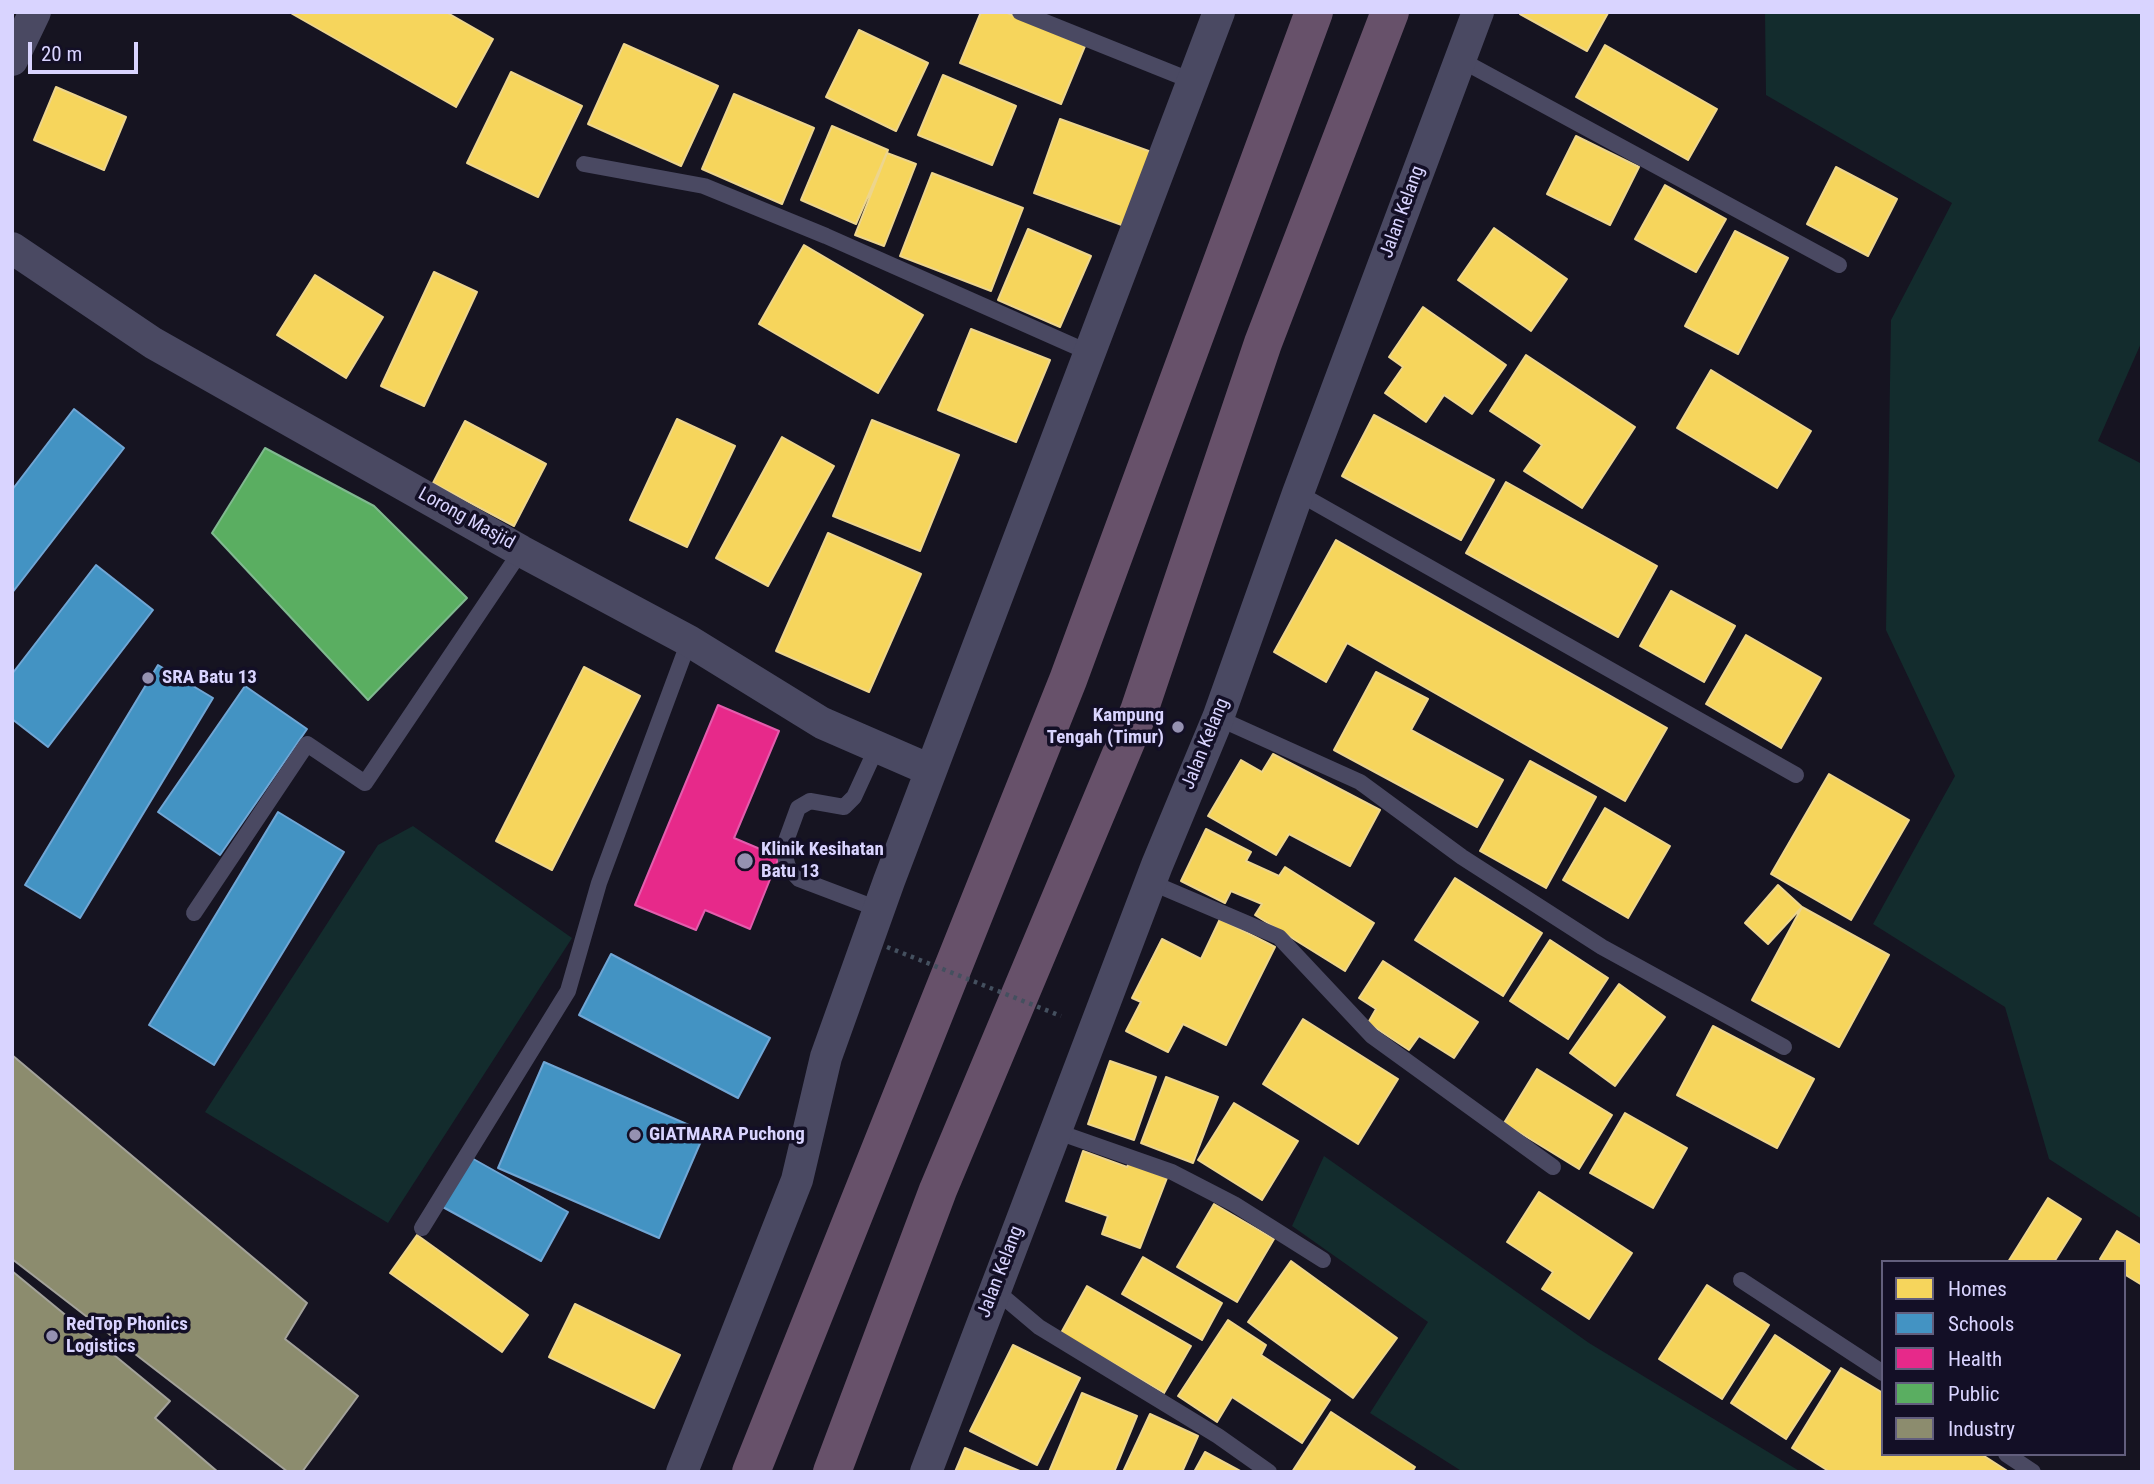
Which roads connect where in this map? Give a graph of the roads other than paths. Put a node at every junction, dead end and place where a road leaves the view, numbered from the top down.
1 (35, 12) edge
2 (1020, 12) edge
3 (1219, 12) edge
4 (1314, 12) edge
5 (1390, 12) edge
6 (1478, 12) edge
7 (14, 52) edge
8 (1460, 59) junction
9 (1192, 81) junction
10 (584, 164) dead end
11 (12, 248) edge
12 (1839, 265) dead end
13 (1090, 353) junction
14 (1298, 493) junction
15 (521, 551) junction
16 (689, 641) junction
17 (1218, 718) junction
18 (877, 747) junction
19 (930, 770) junction
20 (1796, 775) dead end
21 (1150, 882) junction
22 (878, 909) junction
23 (194, 913) dead end
24 (1784, 1047) dead end
25 (1055, 1131) junction
26 (1553, 1167) dead end
27 (422, 1228) dead end
28 (1323, 1260) dead end
29 (1741, 1280) dead end
30 (994, 1289) junction
31 (1881, 1372) edge
32 (2009, 1456) edge
33 (682, 1472) edge
34 (751, 1472) edge
35 (832, 1472) edge
36 (926, 1472) edge
37 (1269, 1472) edge
38 (2033, 1472) edge

1 - 7 street
2 - 9 lane
3 - 9 street
4 - 34 highway
5 - 35 highway
6 - 8 street, Jalan Kelang
8 - 12 lane
8 - 14 street, Jalan Kelang
9 - 13 street
10 - 13 lane
11 - 15 street, Lorong Masjid
13 - 19 street
14 - 17 street, Jalan Kelang
14 - 20 lane
15 - 16 street, Lorong Masjid
15 - 23 lane
16 - 18 street, Lorong Masjid
16 - 27 lane
17 - 21 street, Jalan Kelang
17 - 24 lane
18 - 19 street, Lorong Masjid
18 - 22 lane
19 - 22 street
21 - 25 street, Jalan Kelang
21 - 26 lane
22 - 33 street
25 - 28 lane
25 - 30 street, Jalan Kelang
29 - 31 lane
30 - 36 street, Jalan Kelang
30 - 37 lane
32 - 38 lane

